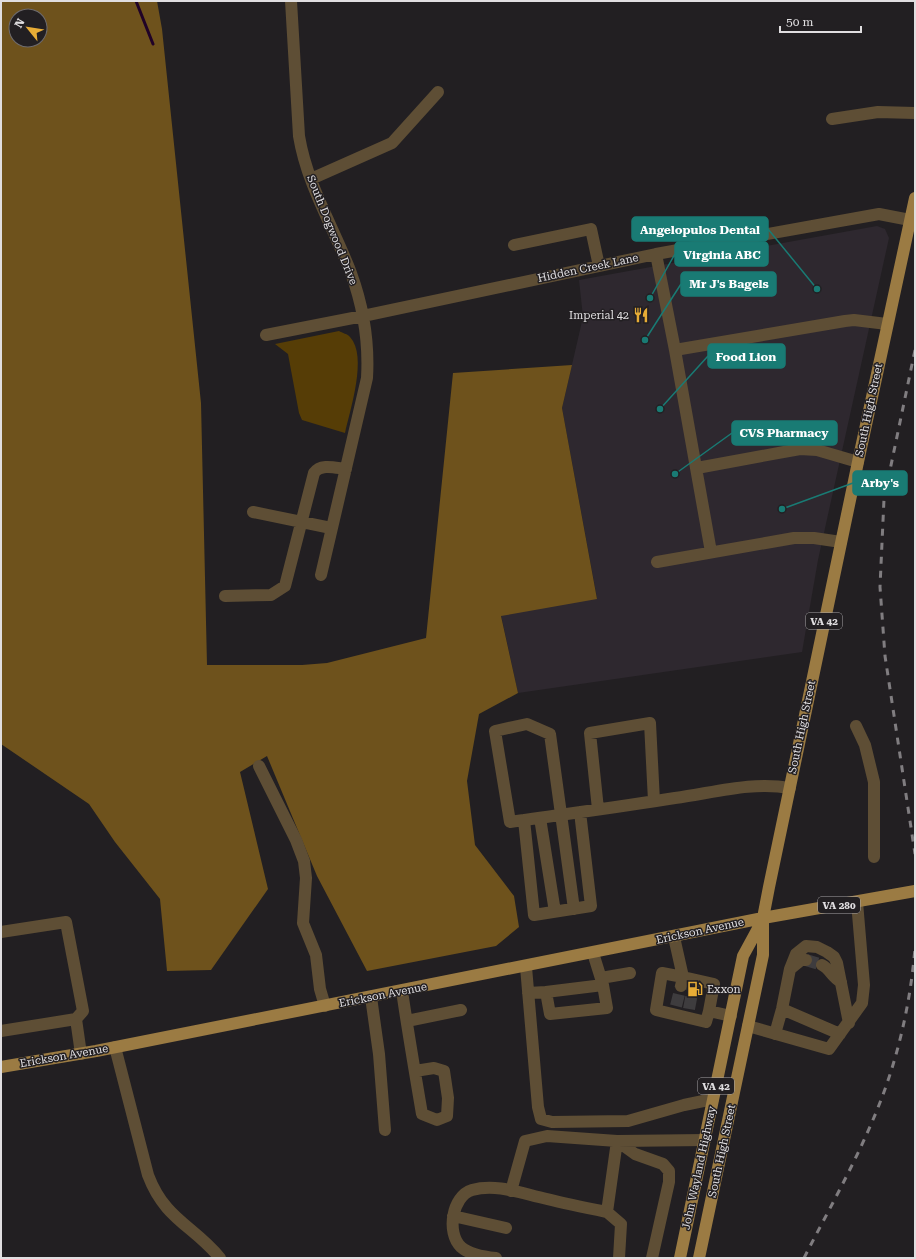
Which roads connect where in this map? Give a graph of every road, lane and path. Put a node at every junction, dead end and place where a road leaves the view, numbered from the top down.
1 (291, 1) edge
2 (438, 92) dead end
3 (915, 113) edge
4 (832, 119) dead end
5 (310, 179) junction
6 (915, 198) edge
7 (910, 220) junction
8 (514, 245) dead end
9 (656, 254) junction
10 (599, 266) junction
11 (363, 316) junction
12 (887, 324) junction
13 (266, 335) dead end
14 (675, 350) junction
15 (858, 462) junction
16 (697, 468) junction
17 (346, 470) junction
18 (253, 512) dead end
19 (301, 522) junction
20 (332, 528) junction
21 (841, 542) junction
22 (711, 552) junction
23 (657, 562) dead end
24 (321, 575) dead end
25 (225, 596) dead end
26 (856, 726) dead end
27 (259, 766) dead end
28 (790, 788) junction
29 (654, 801) junction
30 (598, 809) junction
31 (580, 812) junction
32 (561, 815) junction
33 (540, 818) junction
34 (524, 820) junction
35 (874, 857) dead end
36 (915, 891) edge
37 (857, 902) junction
38 (574, 909) junction
39 (555, 912) junction
40 (763, 918) junction
41 (1, 932) edge
42 (674, 937) junction
43 (593, 953) junction
44 (806, 960) dead end
45 (822, 965) tunnel mouth
46 (526, 967) junction
47 (790, 969) junction
48 (630, 974) dead end
49 (602, 981) junction
50 (688, 982) junction
51 (841, 982) junction
52 (402, 991) junction
53 (546, 992) junction
54 (528, 993) junction
55 (371, 997) junction
56 (325, 1006) junction
57 (782, 1009) junction
58 (461, 1010) dead end
59 (709, 1011) junction
60 (731, 1016) junction
61 (76, 1019) junction
62 (406, 1020) junction
63 (849, 1023) junction
64 (748, 1026) junction
65 (1, 1031) edge
66 (775, 1034) junction
67 (840, 1034) junction
68 (115, 1047) junction
69 (81, 1054) junction
70 (1, 1067) edge
71 (415, 1071) dead end
72 (713, 1099) junction
73 (385, 1130) dead end
74 (705, 1140) junction
75 (617, 1141) junction
76 (510, 1190) junction
77 (607, 1212) junction
78 (453, 1216) junction
79 (506, 1228) dead end
80 (220, 1258) edge
81 (496, 1258) edge
82 (619, 1258) edge
83 (652, 1258) edge
84 (680, 1258) edge
85 (699, 1258) edge

1 - 5 street, South Dogwood Drive
2 - 5 street
3 - 4 street
5 - 11 street, South Dogwood Drive
6 - 7 main road, South High Street / VA 42
7 - 9 street, Hidden Creek Lane
7 - 12 main road, South High Street / VA 42
8 - 10 street
9 - 10 street, Hidden Creek Lane
9 - 14 street
10 - 11 street, Hidden Creek Lane
11 - 13 street, Hidden Creek Lane
11 - 17 street, South Dogwood Drive
12 - 14 street
12 - 15 main road, South High Street / VA 42
14 - 16 street
15 - 16 street
15 - 21 main road, South High Street / VA 42
16 - 22 street
17 - 19 street
17 - 20 street, South Dogwood Drive
18 - 19 street
19 - 20 street
19 - 25 street
20 - 24 street, South Dogwood Drive
21 - 22 street
21 - 28 main road, South High Street / VA 42
22 - 23 street
26 - 35 street
27 - 56 street
28 - 29 street
28 - 40 main road, South High Street / VA 42
29 - 30 street
29 - 30 street
30 - 31 street
31 - 32 street
31 - 38 street
32 - 33 street
32 - 34 street
32 - 38 street
33 - 34 street
33 - 39 street
34 - 39 street
36 - 37 main road, VA 280
37 - 40 main road, VA 280
37 - 63 street
38 - 39 street
40 - 42 main road, Erickson Avenue
40 - 60 main road, John Wayland Highway / VA 42
40 - 64 main road, South High Street / VA 42
41 - 61 street
42 - 43 main road, Erickson Avenue
42 - 50 street
43 - 46 main road, Erickson Avenue
43 - 49 street
44 - 47 street
45 - 51 street
46 - 52 main road, Erickson Avenue
46 - 54 street
47 - 51 street
47 - 57 street
48 - 49 street
49 - 53 street
49 - 53 street
50 - 59 street
50 - 59 street
51 - 63 street
52 - 55 main road, Erickson Avenue
52 - 62 street
53 - 54 street
54 - 72 street
55 - 56 main road, Erickson Avenue
55 - 73 street
56 - 68 main road, Erickson Avenue
57 - 66 street
57 - 67 street
58 - 62 street
59 - 60 street
60 - 72 main road, John Wayland Highway / VA 42
61 - 65 street
61 - 69 street
62 - 71 street
63 - 67 street
64 - 66 street
64 - 85 main road, South High Street / VA 42
66 - 67 street
68 - 69 main road, Erickson Avenue
68 - 80 street
69 - 70 main road, Erickson Avenue
72 - 74 main road, John Wayland Highway / VA 42
74 - 75 street
74 - 84 main road, John Wayland Highway / VA 42
75 - 76 street
75 - 77 street
75 - 83 street
76 - 77 street
76 - 78 street
77 - 82 street
78 - 79 street
78 - 81 street

